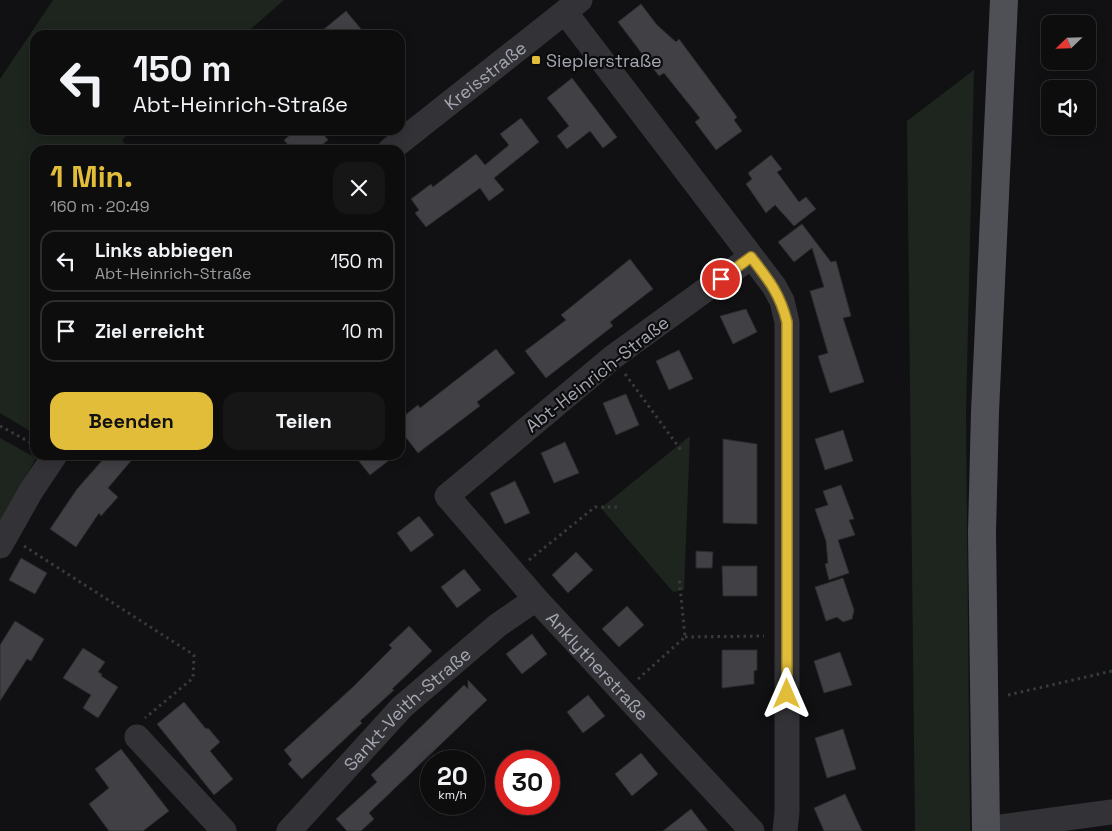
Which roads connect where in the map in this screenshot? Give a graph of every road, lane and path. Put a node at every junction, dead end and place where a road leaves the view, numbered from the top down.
1 (1004, 0) edge
2 (573, 6) edge
3 (396, 145) edge
4 (751, 257) junction
5 (613, 358) junction
6 (0, 426) edge
7 (30, 442) edge
8 (682, 450) dead end
9 (52, 460) edge
10 (446, 496) joint
11 (621, 507) dead end
12 (3, 540) edge
13 (513, 572) junction
14 (679, 577) dead end
15 (536, 599) junction
16 (788, 635) junction
17 (685, 637) junction
18 (1112, 672) edge
19 (623, 692) junction
20 (985, 700) junction
21 (137, 737) joint
22 (1112, 812) edge
23 (986, 830) edge
24 (224, 831) edge
25 (289, 831) edge
26 (752, 831) edge
27 (785, 831) edge

1 - 20 main road
2 - 3 street, Kreisstraße
2 - 4 street
4 - 5 street, Abt-Heinrich-Straße
4 - 16 street
5 - 8 path
5 - 10 street, Abt-Heinrich-Straße
6 - 7 path
9 - 12 street
10 - 13 street, Anklytherstraße
11 - 13 path
12 - 21 path
13 - 15 street, Anklytherstraße
14 - 17 path
15 - 19 street, Anklytherstraße
15 - 25 street, Sankt-Veith-Straße
16 - 17 path
16 - 27 street
17 - 19 path
18 - 20 path
19 - 26 street, Anklytherstraße
20 - 23 main road
21 - 24 street
22 - 23 street

